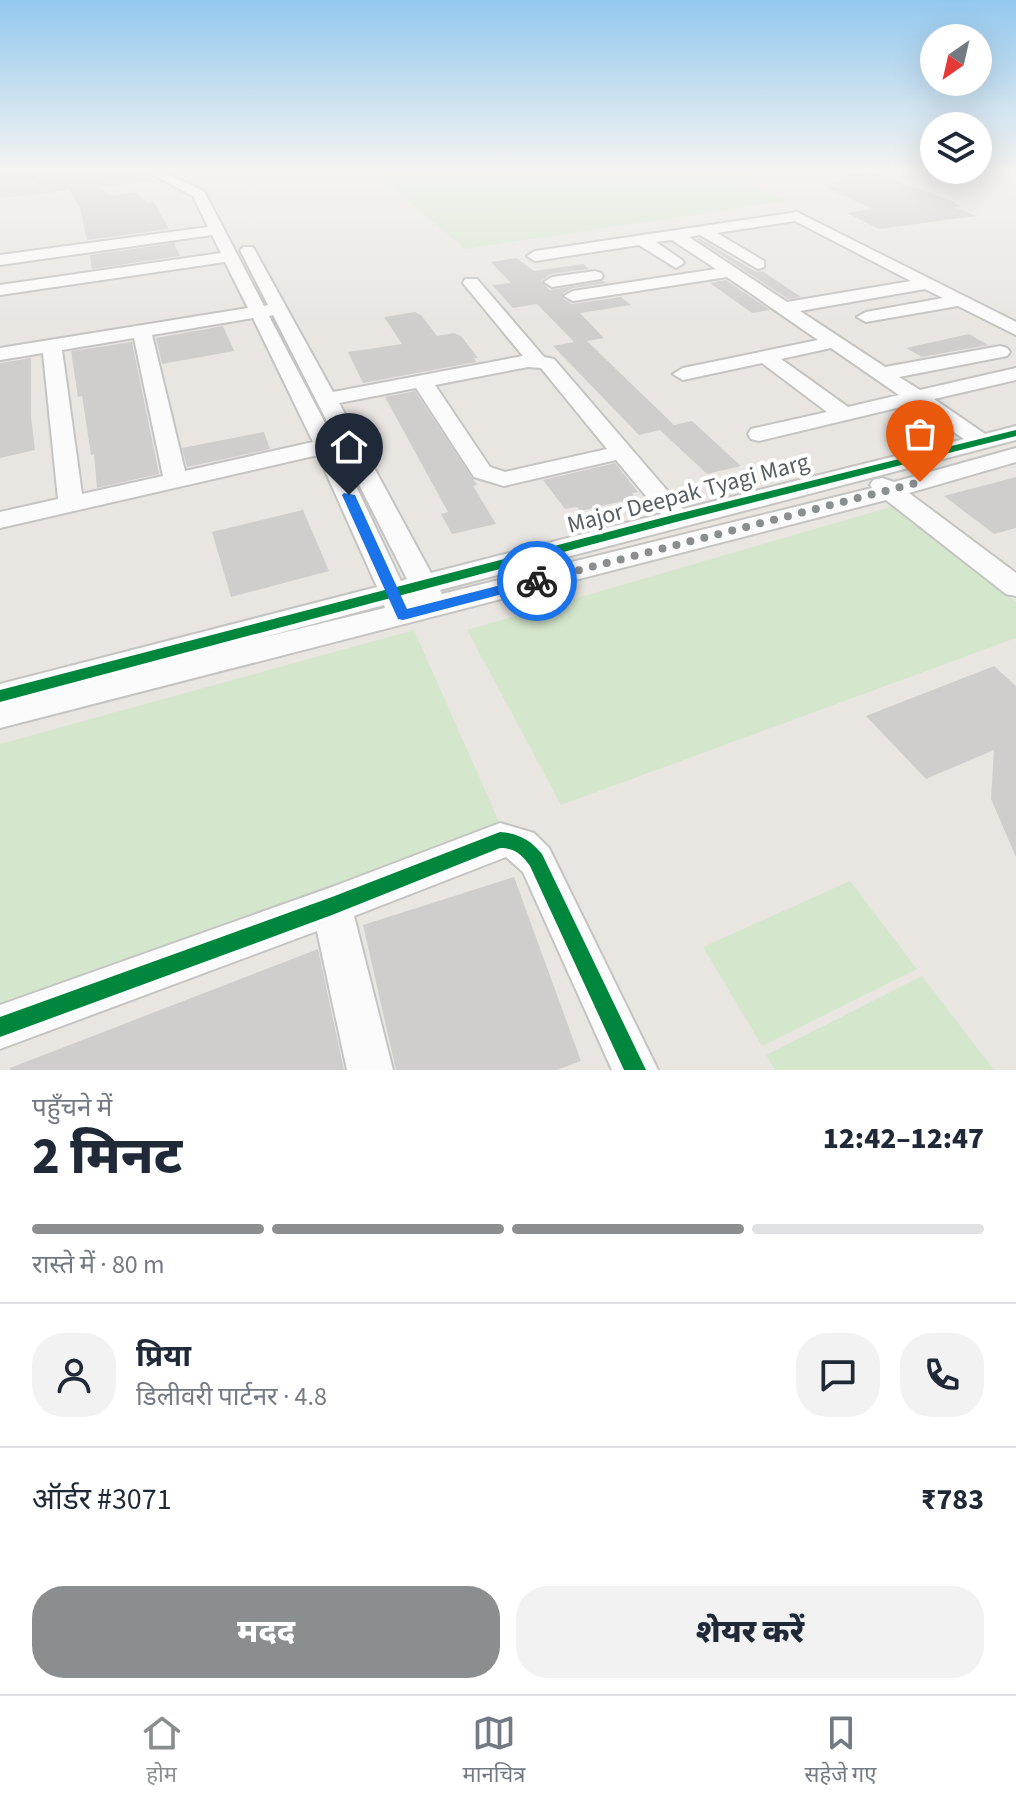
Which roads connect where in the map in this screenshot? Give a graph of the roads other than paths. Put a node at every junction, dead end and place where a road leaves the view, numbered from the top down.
1 (213, 221) edge
2 (228, 221) edge
3 (760, 221) edge
4 (810, 221) edge
5 (822, 227) junction
6 (218, 230) junction
7 (702, 230) junction
8 (674, 234) junction
9 (641, 239) junction
10 (723, 242) junction
11 (572, 250) junction
12 (661, 253) junction
13 (232, 256) junction
14 (535, 256) dead end
15 (710, 258) junction
16 (0, 260) edge
17 (676, 263) junction
18 (758, 264) dead end
19 (596, 270) junction
20 (731, 272) junction
21 (868, 275) dead end
22 (552, 282) dead end
23 (471, 283) dead end
24 (929, 283) junction
25 (620, 289) junction
26 (0, 290) edge
27 (764, 295) junction
28 (573, 296) dead end
29 (961, 300) junction
30 (641, 306) dead end
31 (784, 308) junction
32 (270, 311) junction
33 (866, 317) dead end
34 (1016, 329) edge
35 (142, 332) junction
36 (835, 342) junction
37 (52, 346) junction
38 (1000, 352) dead end
39 (0, 354) edge
40 (766, 357) junction
41 (537, 361) junction
42 (683, 374) dead end
43 (881, 374) junction
44 (1016, 374) edge
45 (422, 381) junction
46 (915, 397) junction
47 (327, 399) junction
48 (844, 414) junction
49 (1016, 433) edge
50 (759, 434) dead end
51 (981, 441) junction
52 (326, 446) junction
53 (622, 452) junction
54 (1016, 455) edge
55 (864, 471) junction
56 (176, 481) junction
57 (891, 491) junction
58 (71, 505) junction
59 (677, 518) junction
60 (0, 520) edge
61 (1016, 587) edge
62 (430, 596) junction
63 (398, 604) junction
64 (0, 696) edge
65 (0, 715) edge
66 (332, 906) junction
67 (0, 1027) edge
68 (370, 1070) edge
69 (635, 1070) edge

1 - 6 street
2 - 32 street
3 - 7 street
4 - 5 street
5 - 10 street
5 - 24 street
6 - 13 street
6 - 16 street
7 - 8 street
7 - 10 street
8 - 9 street
8 - 15 street
9 - 11 street
9 - 12 street
10 - 18 street
11 - 14 street
11 - 19 street
12 - 17 street
12 - 19 street
13 - 26 street
13 - 32 street
15 - 17 street
15 - 20 street
17 - 19 street
19 - 22 street
19 - 25 street
20 - 25 street
20 - 27 street
21 - 27 street
23 - 41 street
24 - 29 street
24 - 31 street
25 - 28 street
25 - 30 street
27 - 31 street
29 - 33 street
29 - 34 street
31 - 36 street
32 - 35 street
32 - 47 street
32 - 52 street
35 - 37 street
35 - 56 street
36 - 40 street
36 - 43 street
37 - 39 street
37 - 58 street
38 - 43 street
40 - 42 street
40 - 48 street
41 - 45 street
41 - 53 street
43 - 46 street
44 - 46 street
45 - 47 street
45 - 53 street
46 - 48 street
46 - 51 street
47 - 62 street
48 - 50 street
49 - 51 street, Major Deepak Tyagi Marg
51 - 55 street, Major Deepak Tyagi Marg
52 - 56 street
52 - 63 street
53 - 59 street
54 - 57 street, Major Deepak Tyagi Marg
55 - 57 street
55 - 59 street, Major Deepak Tyagi Marg
56 - 58 street
57 - 61 street
57 - 62 street, Major Deepak Tyagi Marg
58 - 60 street
59 - 62 street, Major Deepak Tyagi Marg
62 - 63 street, Major Deepak Tyagi Marg
63 - 64 street, Major Deepak Tyagi Marg
63 - 65 street, Major Deepak Tyagi Marg
66 - 67 street
66 - 68 street
66 - 69 street

